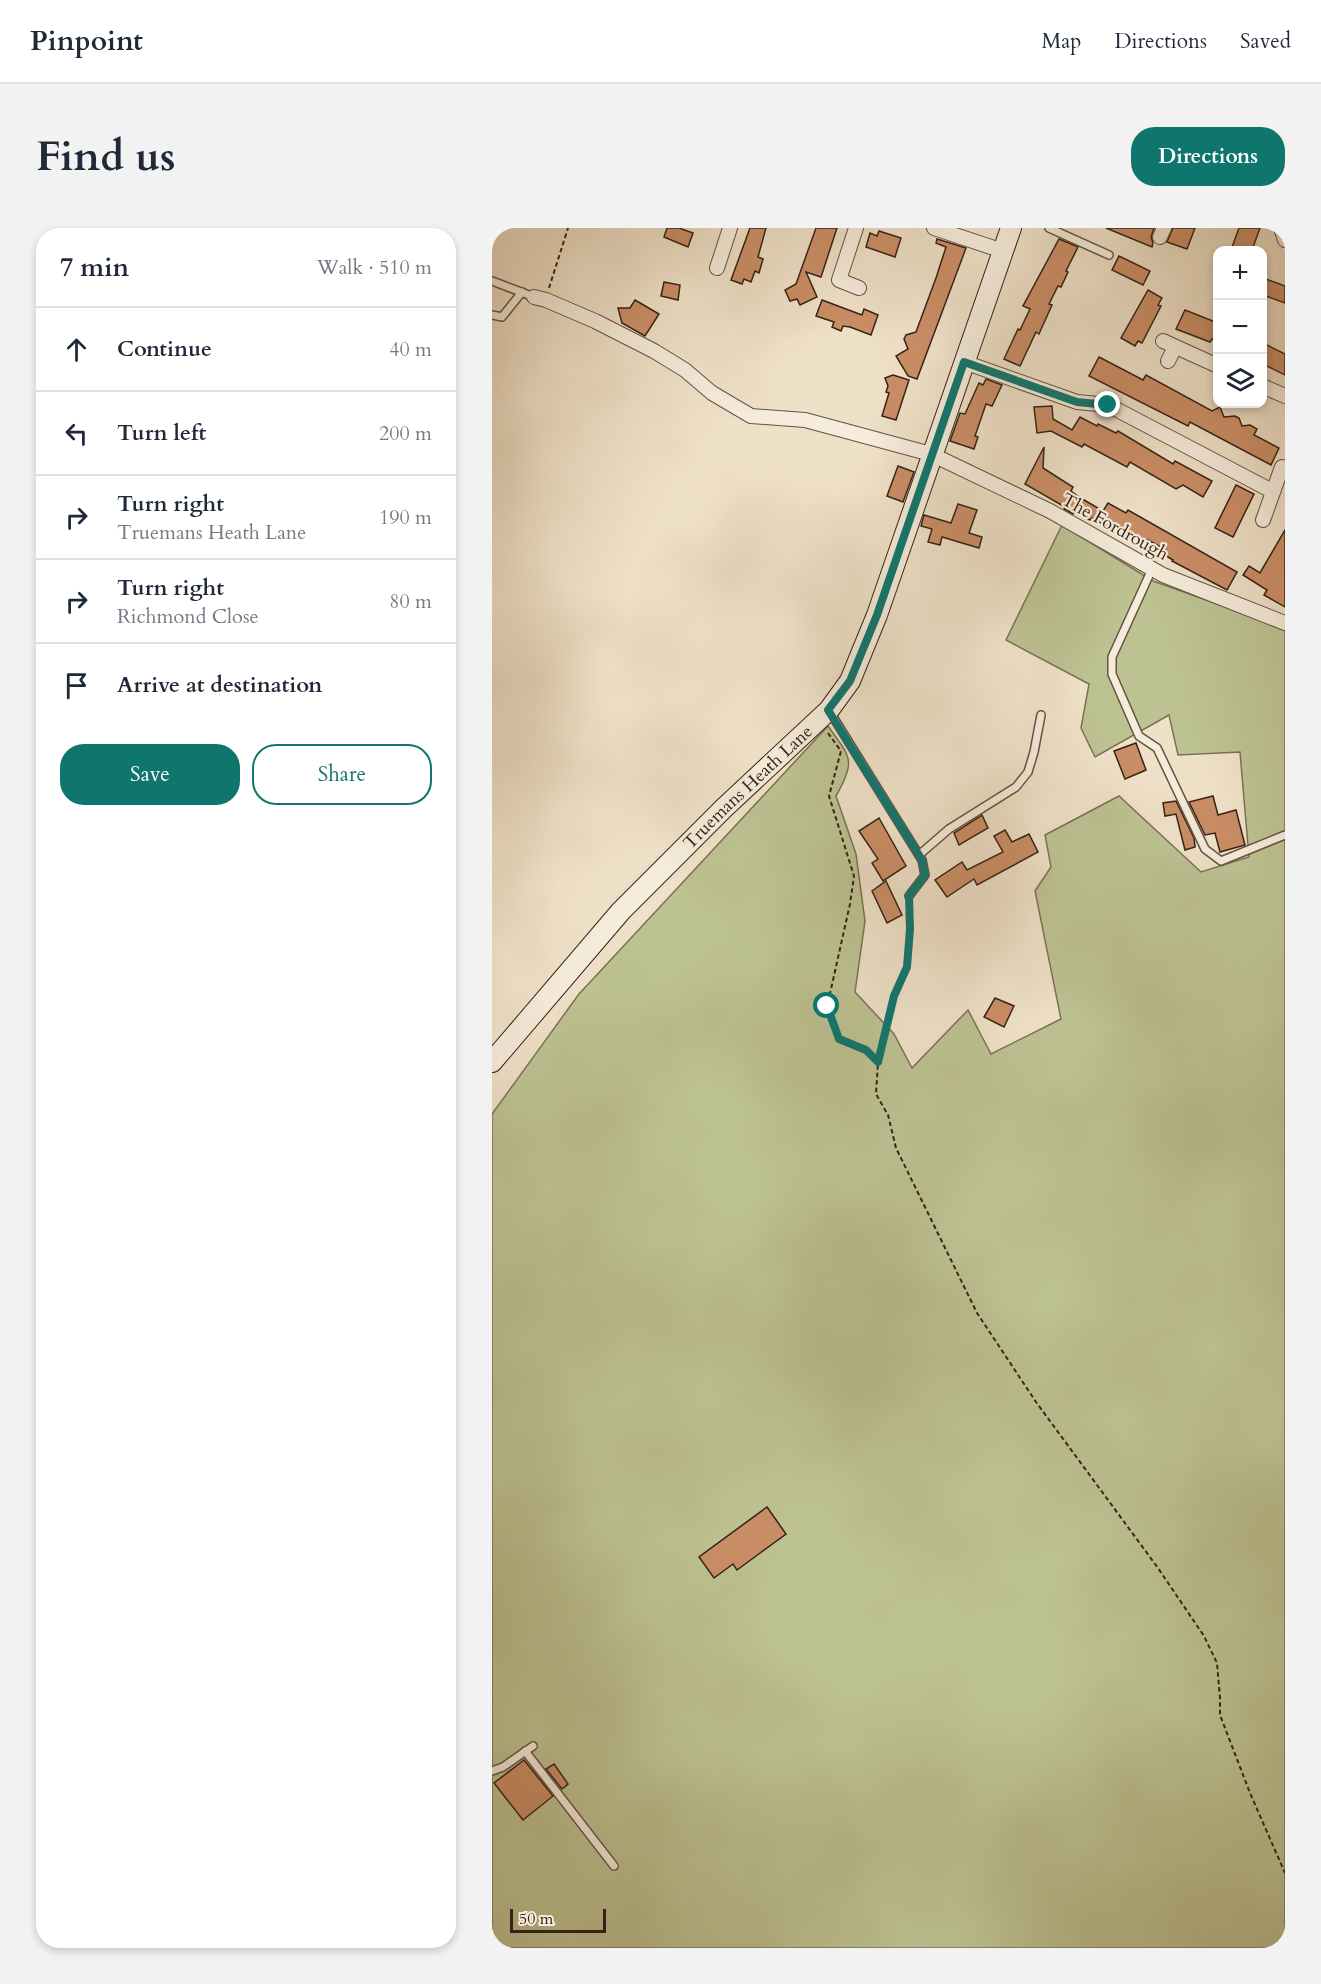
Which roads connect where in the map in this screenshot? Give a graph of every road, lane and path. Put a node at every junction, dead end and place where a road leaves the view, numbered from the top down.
1 (568, 228) edge
2 (730, 228) edge
3 (856, 228) edge
4 (934, 228) edge
5 (1011, 228) edge
6 (1049, 228) edge
7 (1281, 228) edge
8 (1285, 240) edge
9 (1002, 251) junction
10 (1109, 255) dead end
11 (717, 268) dead end
12 (492, 281) edge
13 (859, 288) dead end
14 (534, 296) junction
15 (492, 315) edge
16 (1168, 361) dead end
17 (964, 362) junction
18 (1213, 364) edge
19 (1267, 388) edge
20 (1285, 396) edge
21 (931, 454) junction
22 (1283, 464) edge
23 (1272, 491) junction
24 (1263, 520) dead end
25 (1152, 569) junction
26 (1285, 623) edge
27 (828, 710) junction
28 (1041, 715) dead end
29 (825, 730) dead end
30 (1285, 835) edge
31 (919, 855) junction
32 (909, 896) joint
33 (492, 1062) edge
34 (878, 1062) junction
35 (533, 1746) dead end
36 (525, 1751) junction
37 (492, 1771) edge
38 (614, 1866) dead end
39 (1285, 1873) edge

1 - 14 path
2 - 11 street
3 - 13 street
4 - 9 street
5 - 9 street, Truemans Heath Lane
6 - 10 lane
7 - 8 street
9 - 17 street, Truemans Heath Lane
12 - 14 lane
14 - 15 lane
14 - 21 street, The Fordrough
16 - 18 street
17 - 21 street, Truemans Heath Lane
17 - 23 street
19 - 20 street
21 - 25 street, The Fordrough
21 - 27 street, Truemans Heath Lane
22 - 23 street
23 - 24 street
25 - 26 street, The Fordrough
25 - 30 lane
27 - 31 lane
27 - 33 street, Truemans Heath Lane
28 - 31 lane
29 - 34 path
31 - 32 lane
32 - 34 path
34 - 39 path
35 - 36 lane
36 - 37 lane
36 - 38 lane

